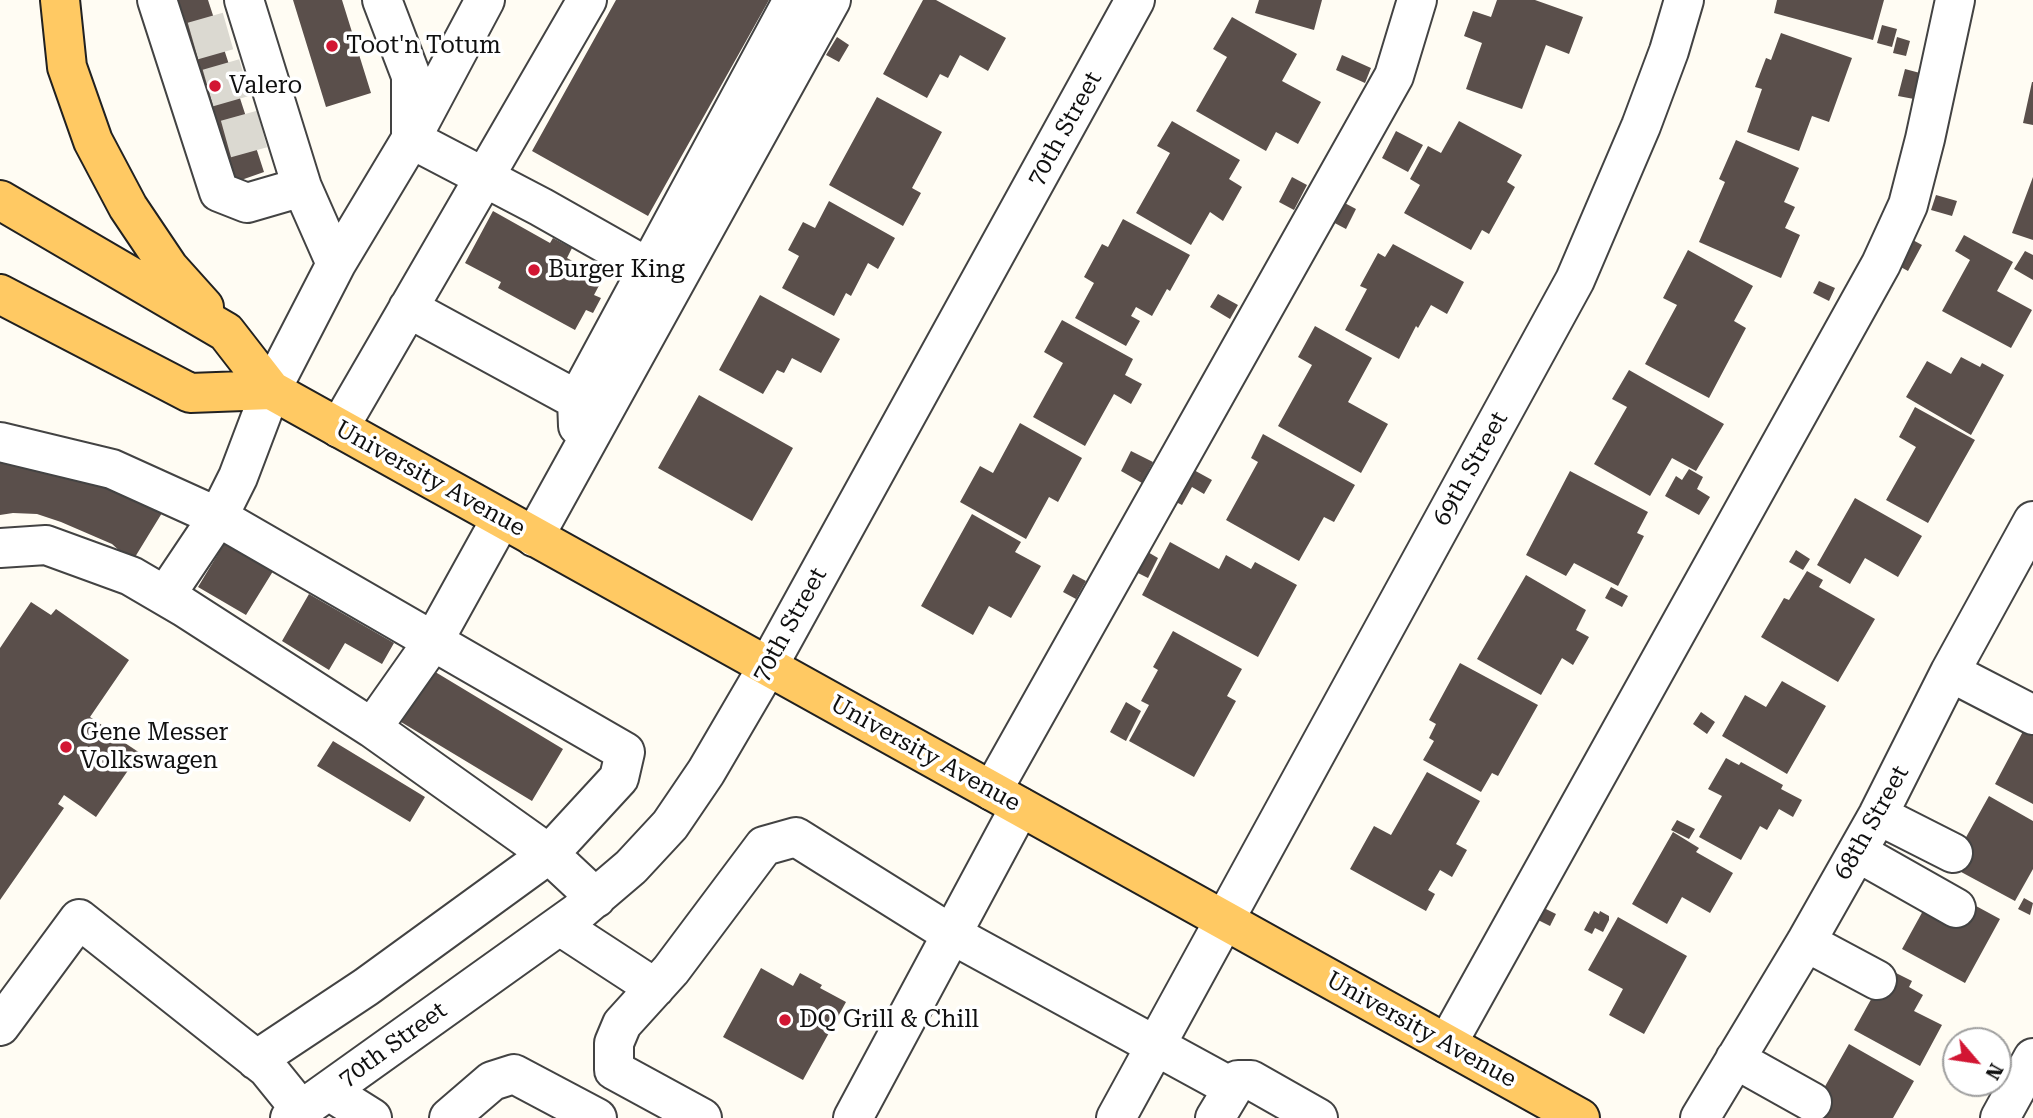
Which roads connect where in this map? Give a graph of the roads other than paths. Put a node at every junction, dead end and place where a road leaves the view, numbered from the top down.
1 (60, 0) edge
2 (157, 0) edge
3 (382, 0) edge
4 (485, 0) edge
5 (587, 0) edge
6 (793, 0) edge
7 (831, 0) edge
8 (1135, 0) edge
9 (1417, 0) edge
10 (1684, 0) edge
11 (1955, 0) edge
12 (218, 29) edge
13 (244, 134) junction
14 (411, 138) junction
15 (484, 177) junction
16 (302, 187) junction
17 (0, 200) edge
18 (541, 207) junction
19 (336, 264) junction
20 (647, 267) junction
21 (0, 294) edge
22 (0, 308) edge
23 (408, 308) junction
24 (41, 316) junction
25 (226, 332) junction
26 (271, 390) junction
27 (577, 400) junction
28 (339, 428) junction
29 (0, 442) edge
30 (580, 455) junction
31 (218, 517) junction
32 (501, 519) junction
33 (2033, 521) edge
34 (534, 537) junction
35 (0, 548) edge
36 (2022, 568) edge
37 (165, 596) junction
38 (434, 640) junction
39 (768, 666) junction
40 (1950, 672) junction
41 (2033, 715) edge
42 (372, 728) junction
43 (1006, 799) junction
44 (1878, 815) junction
45 (1857, 852) junction
46 (1953, 853) dead end
47 (549, 854) junction
48 (596, 898) junction
49 (1956, 908) dead end
50 (1223, 921) junction
51 (560, 926) junction
52 (951, 934) junction
53 (1806, 942) junction
54 (1877, 980) dead end
55 (655, 988) junction
56 (0, 1026) edge
57 (1447, 1044) junction
58 (1156, 1046) junction
59 (2033, 1058) edge
60 (1735, 1059) junction
61 (257, 1060) junction
62 (1812, 1102) dead end
63 (1223, 1103) edge
64 (307, 1106) edge
65 (372, 1118) edge
66 (449, 1118) edge
67 (597, 1118) edge
68 (702, 1118) edge
69 (853, 1118) edge
70 (1116, 1118) edge
71 (1318, 1118) edge
72 (1580, 1118) edge
73 (1700, 1118) edge
74 (2000, 1118) edge

1 - 25 main road
2 - 12 street
3 - 14 street
4 - 14 street
5 - 15 street
6 - 20 street
7 - 30 street
8 - 39 street, 70th Street
9 - 43 street
10 - 50 street, 69th Street
11 - 57 street
12 - 13 street
12 - 13 street
13 - 16 street
13 - 16 street
14 - 15 street
14 - 19 street
15 - 18 street
15 - 23 street
16 - 19 street
17 - 25 main road, University Avenue
18 - 20 street
18 - 27 street
19 - 26 street
20 - 27 street
21 - 24 main road
22 - 24 main road
23 - 27 street
23 - 28 street
24 - 26 main road
25 - 26 main road, University Avenue
26 - 28 main road, University Avenue
26 - 31 street
27 - 30 street
28 - 32 main road, University Avenue
29 - 31 street
30 - 34 street
31 - 37 street
31 - 38 street
32 - 34 main road, University Avenue
32 - 38 street
33 - 36 street, 68th Street
34 - 39 main road, University Avenue
35 - 37 street
36 - 40 street, 68th Street
37 - 42 street
38 - 42 street
38 - 47 street
39 - 43 main road, University Avenue
39 - 48 street, 70th Street
40 - 41 street
40 - 44 street, 68th Street
42 - 47 street
43 - 50 main road, University Avenue
43 - 52 street
44 - 45 street, 68th Street
44 - 46 street
45 - 49 street
45 - 53 street, 68th Street
47 - 48 street
47 - 61 street
48 - 51 street, 70th Street
50 - 57 main road, University Avenue
50 - 58 street, 69th Street
51 - 55 street
51 - 64 street, 70th Street
52 - 55 street
52 - 58 street
52 - 69 street
53 - 54 street
53 - 60 street, 68th Street
55 - 68 street
56 - 61 street
57 - 72 main road, University Avenue
58 - 63 street
58 - 70 street, 69th Street
59 - 74 street
60 - 62 street
60 - 73 street, 68th Street
61 - 64 street
63 - 71 street
64 - 65 street
66 - 67 street

